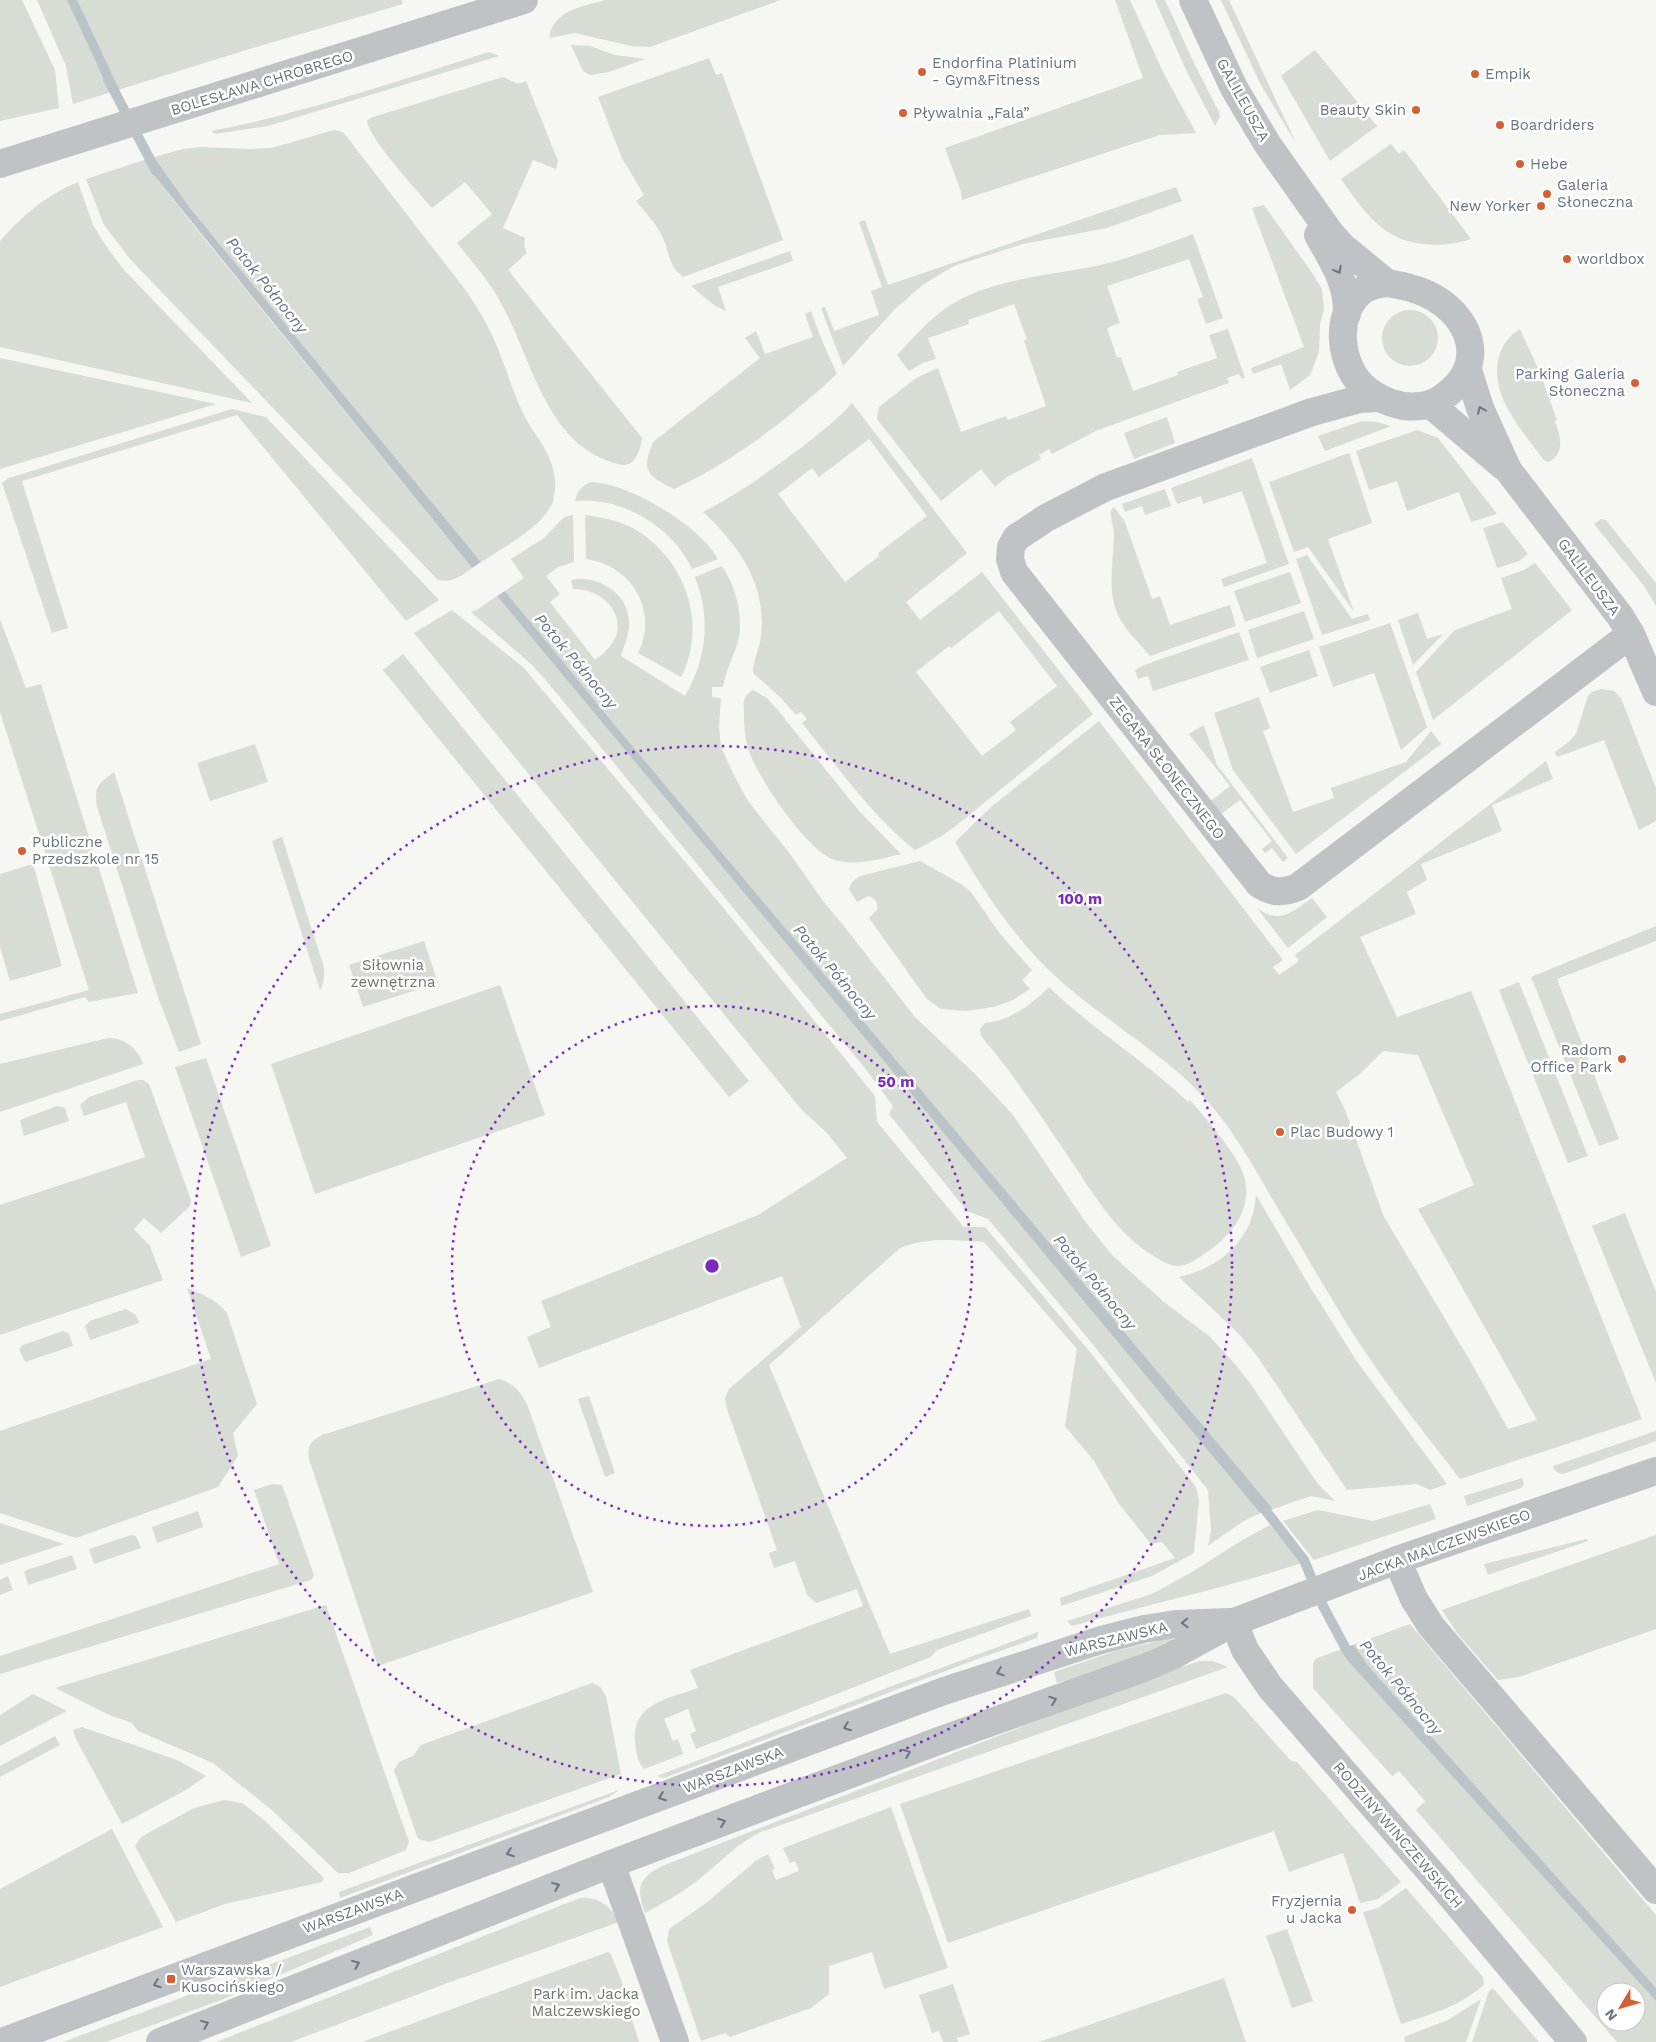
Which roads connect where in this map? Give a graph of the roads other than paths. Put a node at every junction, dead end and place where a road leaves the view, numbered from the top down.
1 (524, 0) edge
2 (1193, 0) edge
3 (0, 164) edge
4 (1302, 195) junction
5 (1387, 282) junction
6 (1347, 314) junction
7 (1345, 356) junction
8 (1468, 370) junction
9 (1378, 398) junction
10 (1430, 404) junction
11 (1312, 412) junction
12 (1508, 470) junction
13 (1631, 634) junction
14 (1656, 692) edge
15 (1656, 1471) edge
16 (1397, 1560) junction
17 (1234, 1622) junction
18 (611, 1864) junction
19 (1656, 1890) edge
20 (2, 2042) edge
21 (160, 2042) edge
22 (675, 2042) edge
23 (1573, 2042) edge

1 - 3 street, BOLESŁAWA CHROBREGO
2 - 4 street, GALILEUSZA
4 - 5 street, GALILEUSZA
4 -> 6 street, GALILEUSZA
5 - 6 street
5 - 8 street
6 - 7 street
7 - 9 street
7 - 11 street, ZEGARA SŁONECZNEGO
8 - 10 street
12 -> 8 street, GALILEUSZA
9 - 10 street
9 - 11 street, ZEGARA SŁONECZNEGO
10 - 12 street, GALILEUSZA
11 - 13 street, ZEGARA SŁONECZNEGO
12 - 13 street, GALILEUSZA
13 - 14 street, GALILEUSZA
15 - 16 street, JACKA MALCZEWSKIEGO
16 - 17 street, JACKA MALCZEWSKIEGO
16 - 19 street
18 -> 17 street, WARSZAWSKA
17 -> 20 street, WARSZAWSKA
17 - 23 street, RODZINY WINCZEWSKICH
21 -> 18 street, WARSZAWSKA
18 - 22 street

